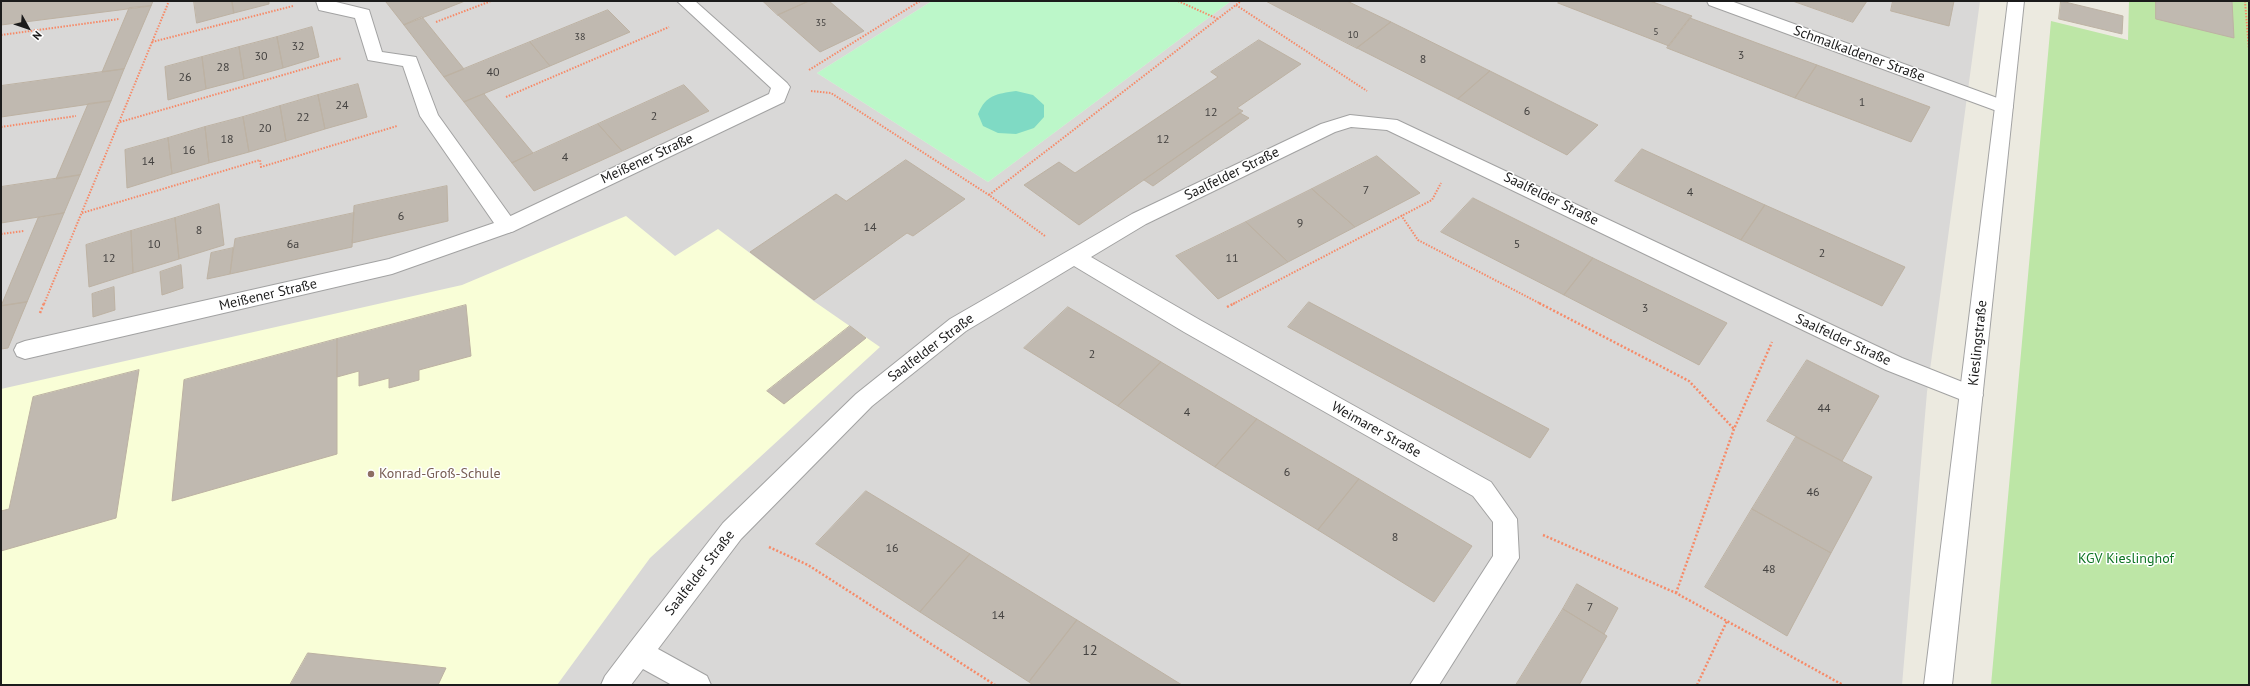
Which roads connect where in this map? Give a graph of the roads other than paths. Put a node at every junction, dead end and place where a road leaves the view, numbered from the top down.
1 (324, 1) edge
2 (685, 1) edge
3 (1715, 1) edge
4 (2016, 1) edge
5 (2004, 107) junction
6 (507, 226) junction
7 (1073, 256) junction
8 (25, 350) road end
9 (1972, 395) junction
10 (639, 652) junction
11 (615, 685) edge
12 (697, 685) edge
13 (1424, 685) edge
14 (1938, 685) edge

1 - 6 street
2 - 6 street, Meißener Straße
3 - 5 street, Schmalkaldener Straße
4 - 5 street, Kieslingstraße
5 - 9 street, Kieslingstraße
6 - 8 street, Meißener Straße
7 - 9 street, Saalfelder Straße
7 - 10 street, Saalfelder Straße
7 - 13 street, Weimarer Straße
9 - 14 street, Kieslingstraße
10 - 11 street, Saalfelder Straße
10 - 12 street

